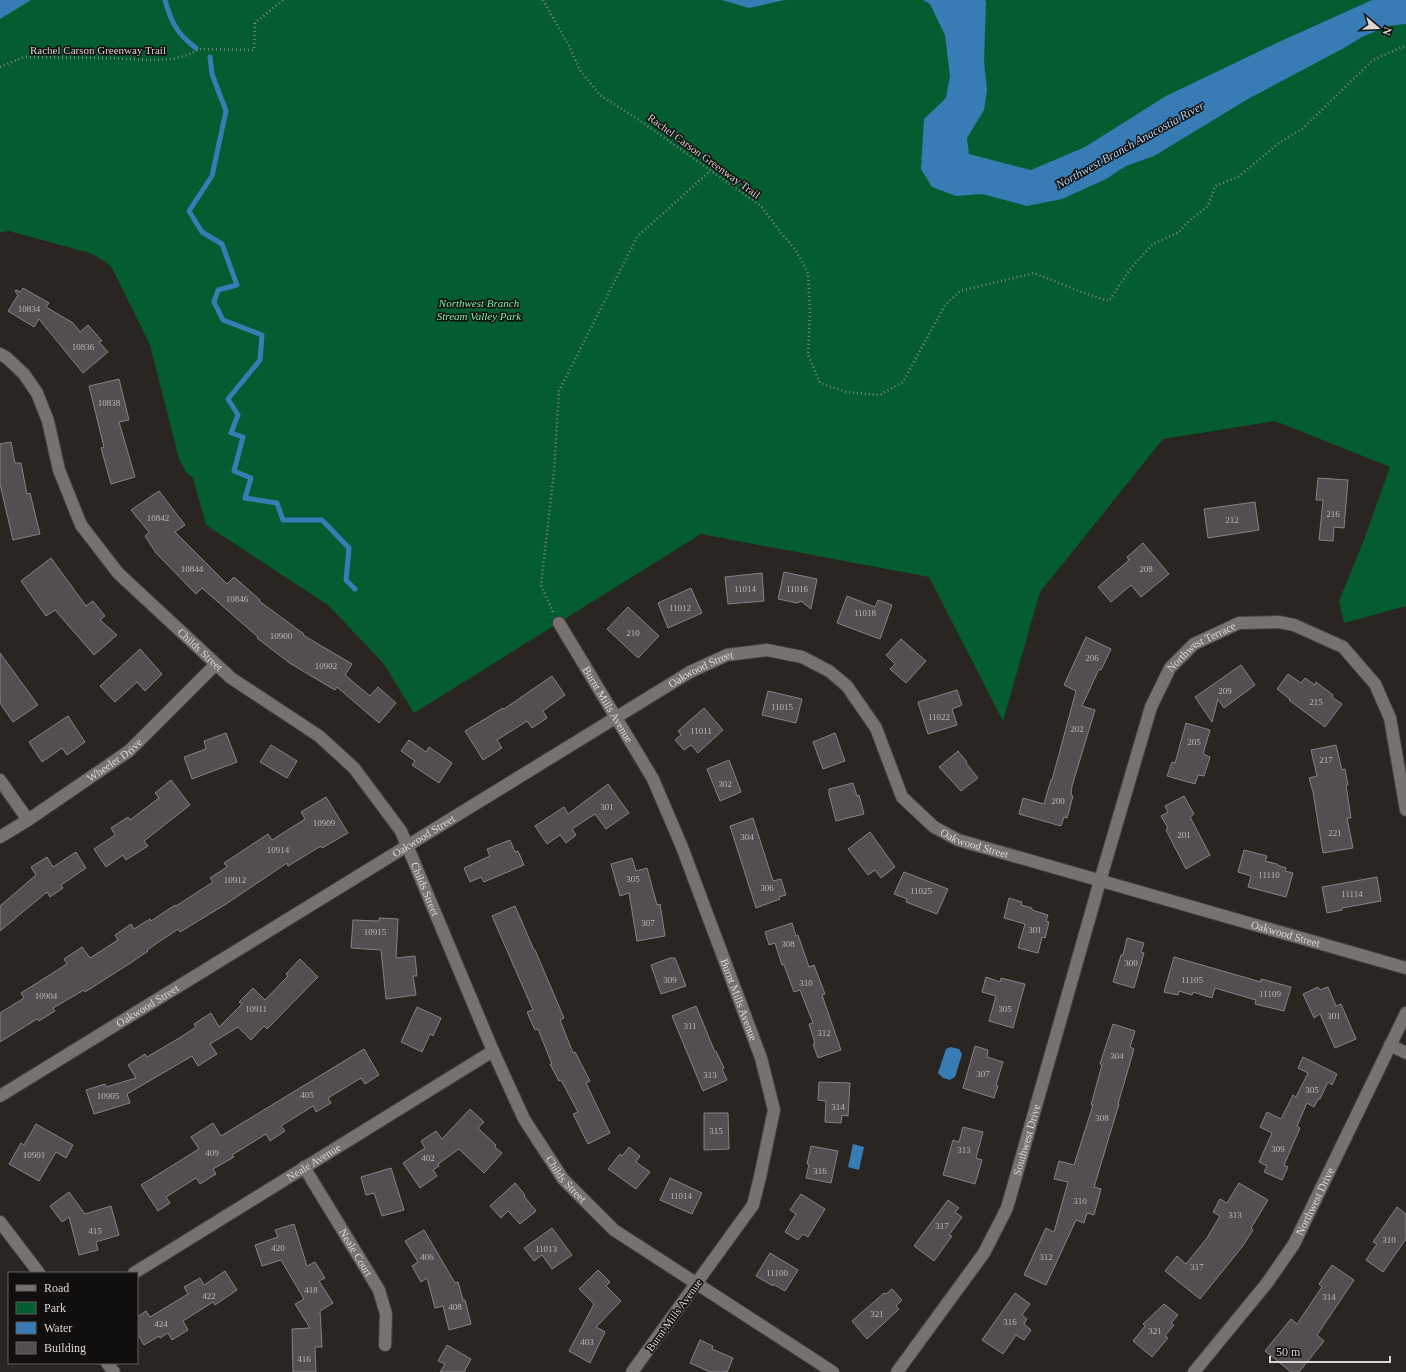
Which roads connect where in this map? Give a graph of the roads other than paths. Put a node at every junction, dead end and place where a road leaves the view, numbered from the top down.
1 (0, 354) edge
2 (559, 623) road end
3 (215, 665) junction
4 (616, 717) junction
5 (0, 780) edge
6 (1406, 810) edge
7 (28, 820) junction
8 (0, 837) edge
9 (407, 845) junction
10 (1100, 881) junction
11 (1406, 968) edge
12 (1406, 1012) edge
13 (1390, 1045) junction
14 (493, 1051) junction
15 (1406, 1053) edge
16 (0, 1096) edge
17 (304, 1167) junction
18 (0, 1222) edge
19 (38, 1272) edge
20 (136, 1272) edge
21 (696, 1284) junction
22 (385, 1345) dead end
23 (108, 1364) edge
24 (114, 1372) edge
25 (632, 1372) edge
26 (833, 1372) edge
27 (897, 1372) edge
28 (1194, 1372) edge

1 - 3 street, Childs Street
2 - 4 street, Burnt Mills Avenue
3 - 7 street, Wheeler Drive
3 - 9 street, Childs Street
4 - 9 street, Oakwood Street
4 - 10 street, Oakwood Street
4 - 21 street, Burnt Mills Avenue
5 - 7 street
6 - 10 street, Northwest Terrace
7 - 8 street, Wheeler Drive
9 - 14 street, Childs Street
9 - 16 street, Oakwood Street
10 - 11 street, Oakwood Street
10 - 27 street, Southwest Drive
12 - 13 street, Northwest Drive
13 - 15 street
13 - 28 street, Northwest Drive
14 - 17 street, Neale Avenue
14 - 21 street, Childs Street
17 - 20 street, Neale Avenue
17 - 22 street, Neale Court
18 - 19 street
21 - 25 street, Burnt Mills Avenue
21 - 26 street, Childs Street
23 - 24 street

